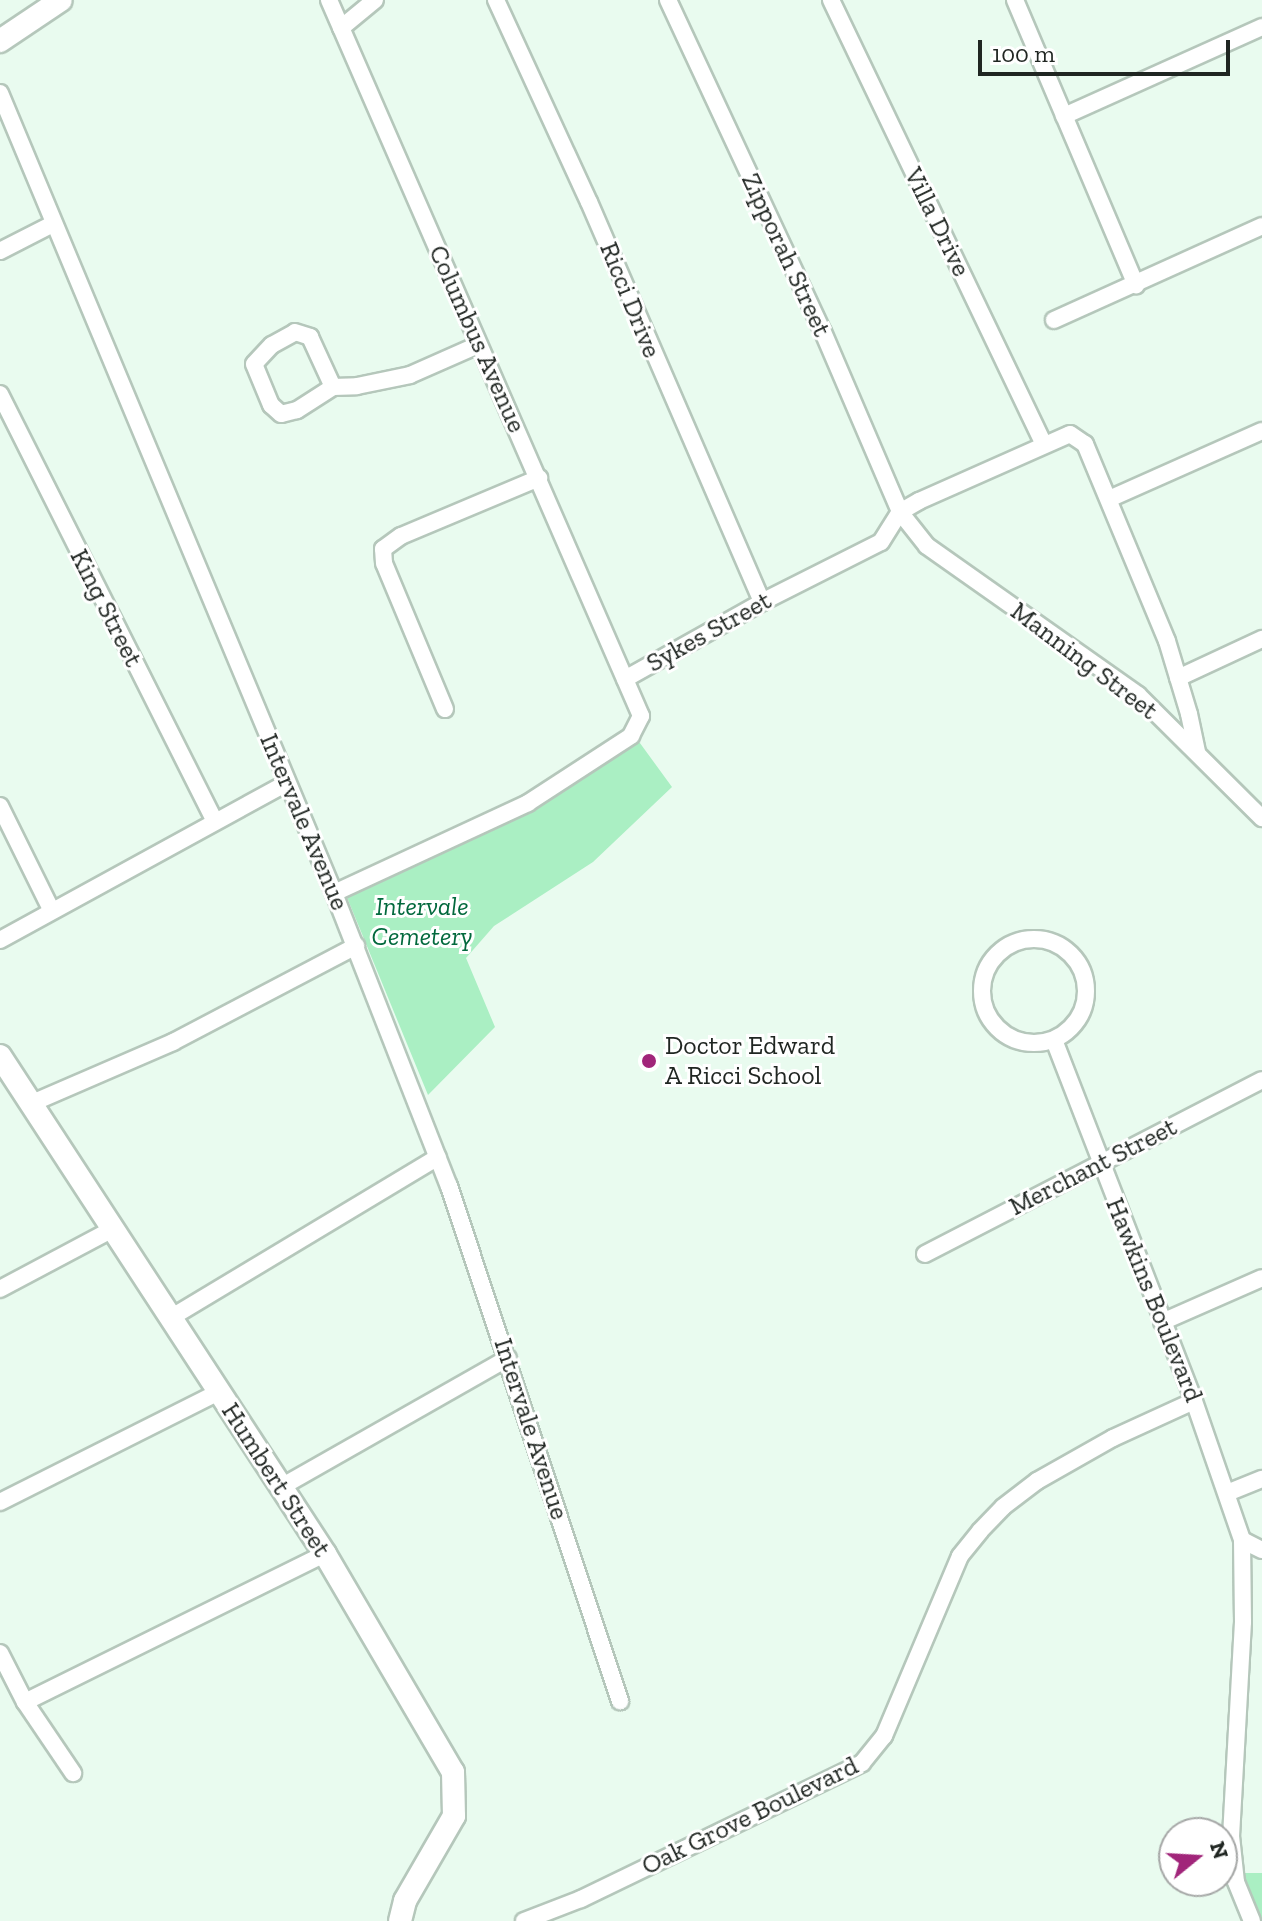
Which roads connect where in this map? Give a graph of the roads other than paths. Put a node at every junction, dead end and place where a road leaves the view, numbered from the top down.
1 (61, 0) edge
2 (329, 0) edge
3 (375, 0) edge
4 (496, 0) edge
5 (668, 0) edge
6 (831, 0) edge
7 (1015, 0) edge
8 (1262, 27) edge
9 (341, 28) junction
10 (0, 41) edge
11 (0, 93) edge
12 (1064, 116) junction
13 (53, 224) junction
14 (1262, 226) edge
15 (0, 251) edge
16 (1136, 285) junction
17 (1054, 320) dead end
18 (478, 345) junction
19 (333, 387) junction
20 (0, 394) edge
21 (1262, 431) edge
22 (1044, 444) junction
23 (539, 478) junction
24 (1109, 499) junction
25 (900, 512) junction
26 (762, 602) junction
27 (1262, 639) edge
28 (1178, 678) junction
29 (625, 679) junction
30 (445, 709) dead end
31 (1197, 754) junction
32 (287, 783) junction
33 (0, 806) edge
34 (1262, 818) edge
35 (215, 821) junction
36 (334, 893) junction
37 (52, 911) junction
38 (0, 940) edge
39 (356, 946) junction
40 (1054, 1040) junction
41 (0, 1056) edge
42 (1262, 1080) edge
43 (30, 1104) junction
44 (438, 1157) junction
45 (1099, 1162) junction
46 (113, 1229) junction
47 (925, 1254) dead end
48 (1262, 1278) edge
49 (0, 1289) edge
50 (172, 1317) junction
51 (1162, 1322) junction
52 (508, 1358) junction
53 (219, 1392) junction
54 (1194, 1401) junction
55 (1262, 1479) edge
56 (281, 1487) junction
57 (1227, 1493) junction
58 (0, 1502) edge
59 (1242, 1540) junction
60 (1262, 1550) edge
61 (325, 1554) junction
62 (0, 1653) edge
63 (620, 1701) dead end
64 (25, 1702) junction
65 (73, 1773) dead end
66 (564, 1906) junction
67 (400, 1921) edge
68 (524, 1921) edge
69 (552, 1921) edge
70 (1252, 1921) edge

1 - 10 street
2 - 9 street, Columbus Avenue
3 - 9 street
4 - 26 street, Ricci Drive
5 - 25 street, Zipporah Street
6 - 22 street, Villa Drive
7 - 12 street
8 - 12 street
9 - 18 street, Columbus Avenue
11 - 13 street, Intervale Avenue
12 - 16 street
13 - 15 street
13 - 32 street, Intervale Avenue
14 - 16 street
16 - 17 street
18 - 19 street
18 - 23 street, Columbus Avenue
19 - 19 street
20 - 35 street, King Street
21 - 24 street
22 - 24 street, Sykes Street
22 - 25 street, Sykes Street
23 - 29 street, Columbus Avenue
23 - 30 street
24 - 28 street
25 - 26 street, Sykes Street
25 - 31 street, Manning Street
26 - 29 street, Sykes Street
27 - 28 street
28 - 31 street
29 - 36 street, Sykes Street
31 - 34 street, Manning Street
32 - 35 street
32 - 36 street, Intervale Avenue
33 - 37 street
35 - 37 street
36 - 39 street, Intervale Avenue
37 - 38 street
39 - 43 street
39 - 44 street, Intervale Avenue
40 - 40 street
40 - 45 street, Hawkins Boulevard
41 - 43 street, Humbert Street
42 - 45 street, Merchant Street
43 - 46 street, Humbert Street
44 - 50 street
44 - 52 street, Intervale Avenue
45 - 47 street, Merchant Street
45 - 51 street, Hawkins Boulevard
46 - 49 street
46 - 50 street, Humbert Street
48 - 51 street
50 - 53 street, Humbert Street
51 - 54 street, Hawkins Boulevard
52 - 56 street
52 - 63 street, Intervale Avenue
53 - 56 street, Humbert Street
53 - 58 street
54 - 57 street, Hawkins Boulevard
54 - 66 street, Oak Grove Boulevard
55 - 57 street
56 - 61 street, Humbert Street
57 - 59 street, Hawkins Boulevard
59 - 60 street
59 - 70 street, Hawkins Boulevard
61 - 64 street
61 - 67 street, Humbert Street
62 - 64 street
64 - 65 street
66 - 68 street, Oak Grove Boulevard
66 - 69 street, Oak Grove Boulevard

